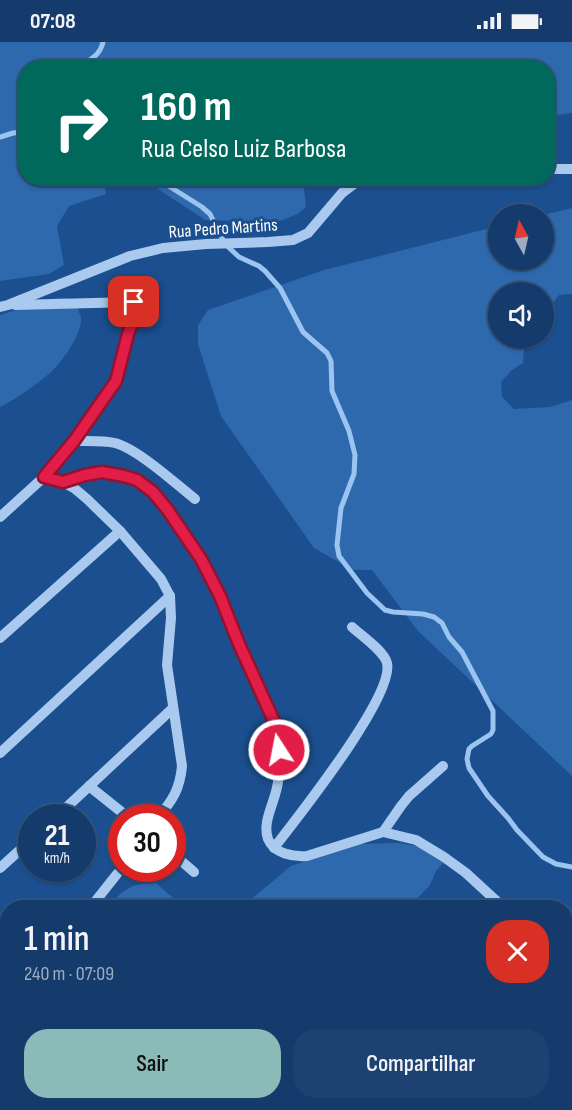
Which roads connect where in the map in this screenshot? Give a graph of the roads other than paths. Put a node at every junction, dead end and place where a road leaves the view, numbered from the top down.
1 (555, 168) edge
2 (572, 169) edge
3 (351, 186) edge
4 (3, 306) edge
5 (74, 441) junction
6 (44, 477) junction
7 (63, 482) junction
8 (195, 499) dead end
9 (0, 518) edge
10 (120, 531) junction
11 (170, 596) junction
12 (352, 627) dead end
13 (0, 638) edge
14 (172, 709) junction
15 (0, 753) edge
16 (443, 766) dead end
17 (88, 786) junction
18 (69, 804) edge
19 (111, 804) edge
20 (169, 804) edge
21 (383, 832) junction
22 (274, 848) junction
23 (18, 852) edge
24 (186, 865) edge
25 (0, 868) edge
26 (194, 872) dead end
27 (111, 882) edge
28 (96, 900) edge
29 (495, 900) edge

1 - 2 street
3 - 4 street, Rua Pedro Martins
4 - 5 street
5 - 6 street
5 - 8 street
6 - 7 street
6 - 9 street
7 - 10 street
7 - 22 street
10 - 11 street
10 - 13 street
11 - 14 street
11 - 15 street
12 - 22 street
14 - 17 street
14 - 20 street
16 - 21 street
17 - 18 street
17 - 19 street
21 - 22 street
21 - 29 street
23 - 25 street
24 - 26 street
27 - 28 street

